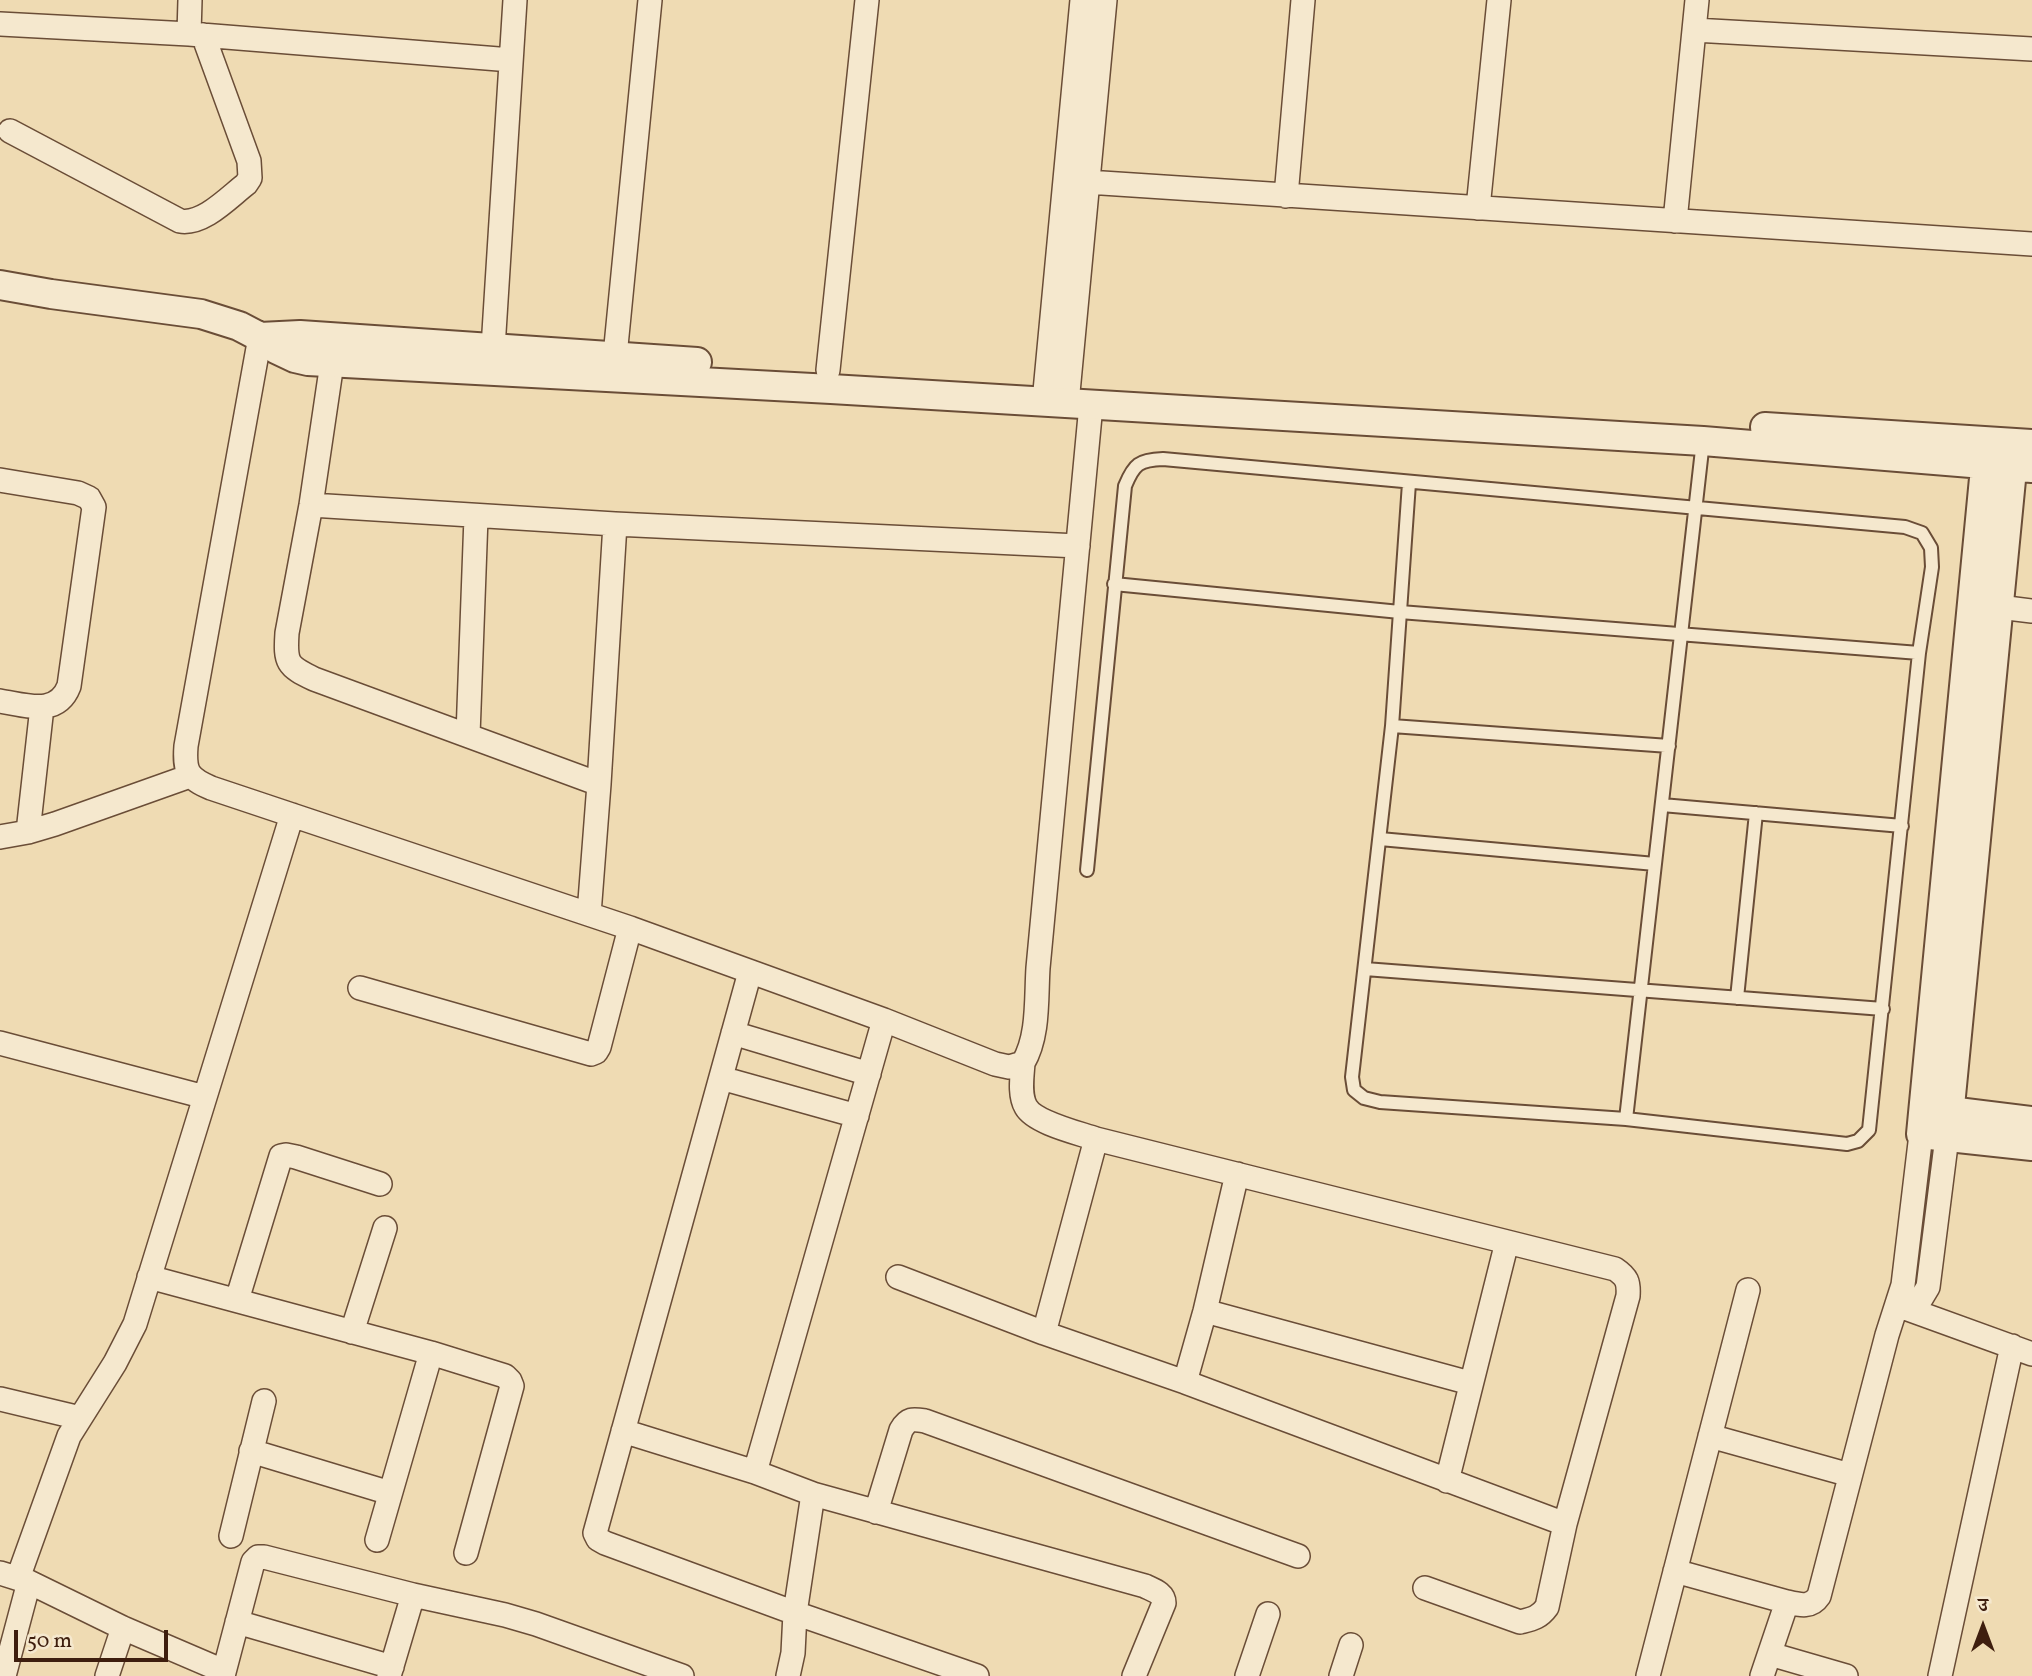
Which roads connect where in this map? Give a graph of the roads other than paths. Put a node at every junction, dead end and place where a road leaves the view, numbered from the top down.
1 (190, 0) edge
2 (515, 0) edge
3 (650, 0) edge
4 (867, 0) edge
5 (1082, 0) edge
6 (1105, 0) edge
7 (1303, 0) edge
8 (1499, 0) edge
9 (1697, 0) edge
10 (0, 24) edge
11 (1694, 30) junction
12 (196, 35) junction
13 (2032, 49) edge
14 (511, 60) junction
15 (10, 131) dead end
16 (1087, 182) junction
17 (1286, 196) junction
18 (1478, 208) junction
19 (1675, 221) junction
20 (2032, 243) edge
21 (0, 285) edge
22 (260, 337) junction
23 (615, 356) junction
24 (492, 359) junction
25 (332, 363) junction
26 (828, 370) junction
27 (1064, 396) junction
28 (1703, 441) junction
29 (2011, 455) edge
30 (0, 480) edge
31 (1409, 482) junction
32 (311, 505) junction
33 (1695, 507) junction
34 (476, 517) junction
35 (615, 524) junction
36 (1078, 546) junction
37 (1114, 584) junction
38 (1999, 607) junction
39 (2032, 611) edge
40 (1400, 612) junction
41 (1682, 634) junction
42 (1919, 653) junction
43 (0, 701) edge
44 (42, 707) junction
45 (1392, 726) junction
46 (468, 735) junction
47 (1669, 747) junction
48 (190, 776) junction
49 (599, 783) junction
50 (1662, 805) junction
51 (1756, 813) junction
52 (292, 815) junction
53 (1902, 826) junction
54 (28, 832) junction
55 (0, 837) edge
56 (1380, 839) junction
57 (1655, 864) junction
58 (1087, 870) dead end
59 (589, 914) junction
60 (630, 928) junction
61 (1365, 968) junction
62 (750, 972) junction
63 (360, 988) dead end
64 (1641, 991) junction
65 (1737, 998) junction
66 (1883, 1009) junction
67 (884, 1020) junction
68 (733, 1033) junction
69 (0, 1043) edge
70 (1023, 1063) junction
71 (869, 1074) junction
72 (721, 1078) junction
73 (205, 1097) junction
74 (857, 1116) junction
75 (1626, 1119) junction
76 (2032, 1121) edge
77 (1935, 1122) junction
78 (1096, 1139) junction
79 (2032, 1146) edge
80 (1237, 1174) junction
81 (380, 1184) dead end
82 (385, 1228) dead end
83 (1507, 1242) junction
84 (149, 1277) junction
85 (898, 1277) dead end
86 (1748, 1290) dead end
87 (237, 1300) junction
88 (1900, 1309) junction
89 (1205, 1311) junction
90 (352, 1332) junction
91 (1044, 1333) junction
92 (2022, 1350) edge
93 (431, 1353) junction
94 (1185, 1382) junction
95 (1471, 1383) junction
96 (0, 1399) edge
97 (264, 1401) dead end
98 (80, 1418) junction
99 (623, 1432) junction
100 (1710, 1436) junction
101 (251, 1451) junction
102 (755, 1472) junction
103 (1850, 1475) junction
104 (1447, 1481) junction
105 (390, 1493) junction
106 (813, 1494) junction
107 (876, 1513) junction
108 (1565, 1524) junction
109 (230, 1536) dead end
110 (377, 1540) dead end
111 (466, 1553) dead end
112 (1298, 1556) dead end
113 (1675, 1571) junction
114 (16, 1578) edge
115 (1424, 1588) dead end
116 (413, 1595) junction
117 (1787, 1602) junction
118 (795, 1613) junction
119 (1268, 1614) dead end
120 (237, 1622) junction
121 (123, 1628) junction
122 (1351, 1645) dead end
123 (1766, 1665) edge
124 (390, 1671) edge
125 (967, 1674) edge
126 (4, 1676) edge
127 (107, 1676) edge
128 (222, 1676) edge
129 (682, 1676) edge
130 (788, 1676) edge
131 (1134, 1676) edge
132 (1247, 1676) edge
133 (1341, 1676) edge
134 (1648, 1676) edge
135 (1846, 1676) edge
136 (1940, 1676) edge

1 - 12 street
2 - 14 street
3 - 23 street
4 - 26 street
5 - 27 street
6 - 16 street
7 - 17 street
8 - 18 street
9 - 11 street
10 - 12 street
11 - 13 street
11 - 19 street
12 - 14 street
12 - 15 street
14 - 24 street
16 - 17 street
16 - 27 street
17 - 18 street
18 - 19 street
19 - 20 street
21 - 22 street
22 - 24 street
22 - 25 street
22 - 48 street
23 - 24 street
23 - 26 street
24 - 25 street
24 - 27 street
25 - 32 street
26 - 27 street
27 - 28 street
27 - 29 street
27 - 36 street
28 - 29 street
28 - 33 lane
29 - 38 street
29 - 77 street
30 - 44 street
31 - 33 lane
31 - 37 lane
31 - 40 lane
32 - 34 street
32 - 46 street
33 - 41 lane
33 - 42 lane
34 - 35 street
34 - 46 street
35 - 36 street
35 - 49 street
36 - 70 street
37 - 40 lane
37 - 58 lane
38 - 39 street
38 - 77 street
40 - 41 lane
40 - 45 lane
41 - 42 lane
41 - 47 lane
42 - 53 lane
43 - 44 street
44 - 54 street
45 - 47 lane
45 - 56 lane
46 - 49 street
47 - 50 lane
48 - 52 street
48 - 54 street
49 - 59 street
50 - 51 lane
50 - 57 lane
51 - 53 lane
51 - 65 lane
52 - 59 street
52 - 73 street
53 - 66 lane
54 - 55 street
56 - 57 lane
56 - 61 lane
57 - 64 lane
59 - 60 street
60 - 62 street
60 - 63 street
61 - 64 lane
61 - 75 lane
62 - 67 street
62 - 68 street
64 - 65 lane
64 - 75 lane
65 - 66 lane
66 - 75 lane
67 - 70 street
67 - 71 street
68 - 71 street
68 - 72 street
69 - 73 street
70 - 78 street
71 - 74 street
72 - 74 street
72 - 99 street
73 - 84 street
74 - 102 street
76 - 77 street
77 - 79 street
77 - 88 street
78 - 80 street
78 - 91 street
80 - 83 street
80 - 89 street
81 - 87 street
82 - 90 street
83 - 95 street
83 - 108 street
84 - 87 street
84 - 98 street
85 - 91 street
86 - 100 street
87 - 90 street
88 - 92 street
88 - 103 street
89 - 94 street
89 - 95 street
90 - 93 street
91 - 94 street
92 - 136 street
93 - 105 street
93 - 111 street
94 - 104 street
95 - 104 street
96 - 98 street
97 - 101 street
98 - 114 street
99 - 102 street
99 - 118 street
100 - 103 street
100 - 113 street
101 - 105 street
101 - 109 street
102 - 106 street
103 - 117 street
104 - 108 street
105 - 110 street
106 - 107 street
106 - 118 street
107 - 112 street
107 - 131 street
108 - 115 street
113 - 117 street
113 - 134 street
114 - 121 street
114 - 126 street
116 - 120 street
116 - 124 street
116 - 129 street
117 - 123 street
118 - 125 street
118 - 130 street
119 - 132 street
120 - 124 street
120 - 128 street
121 - 127 street
121 - 128 street
122 - 133 street
123 - 135 street

